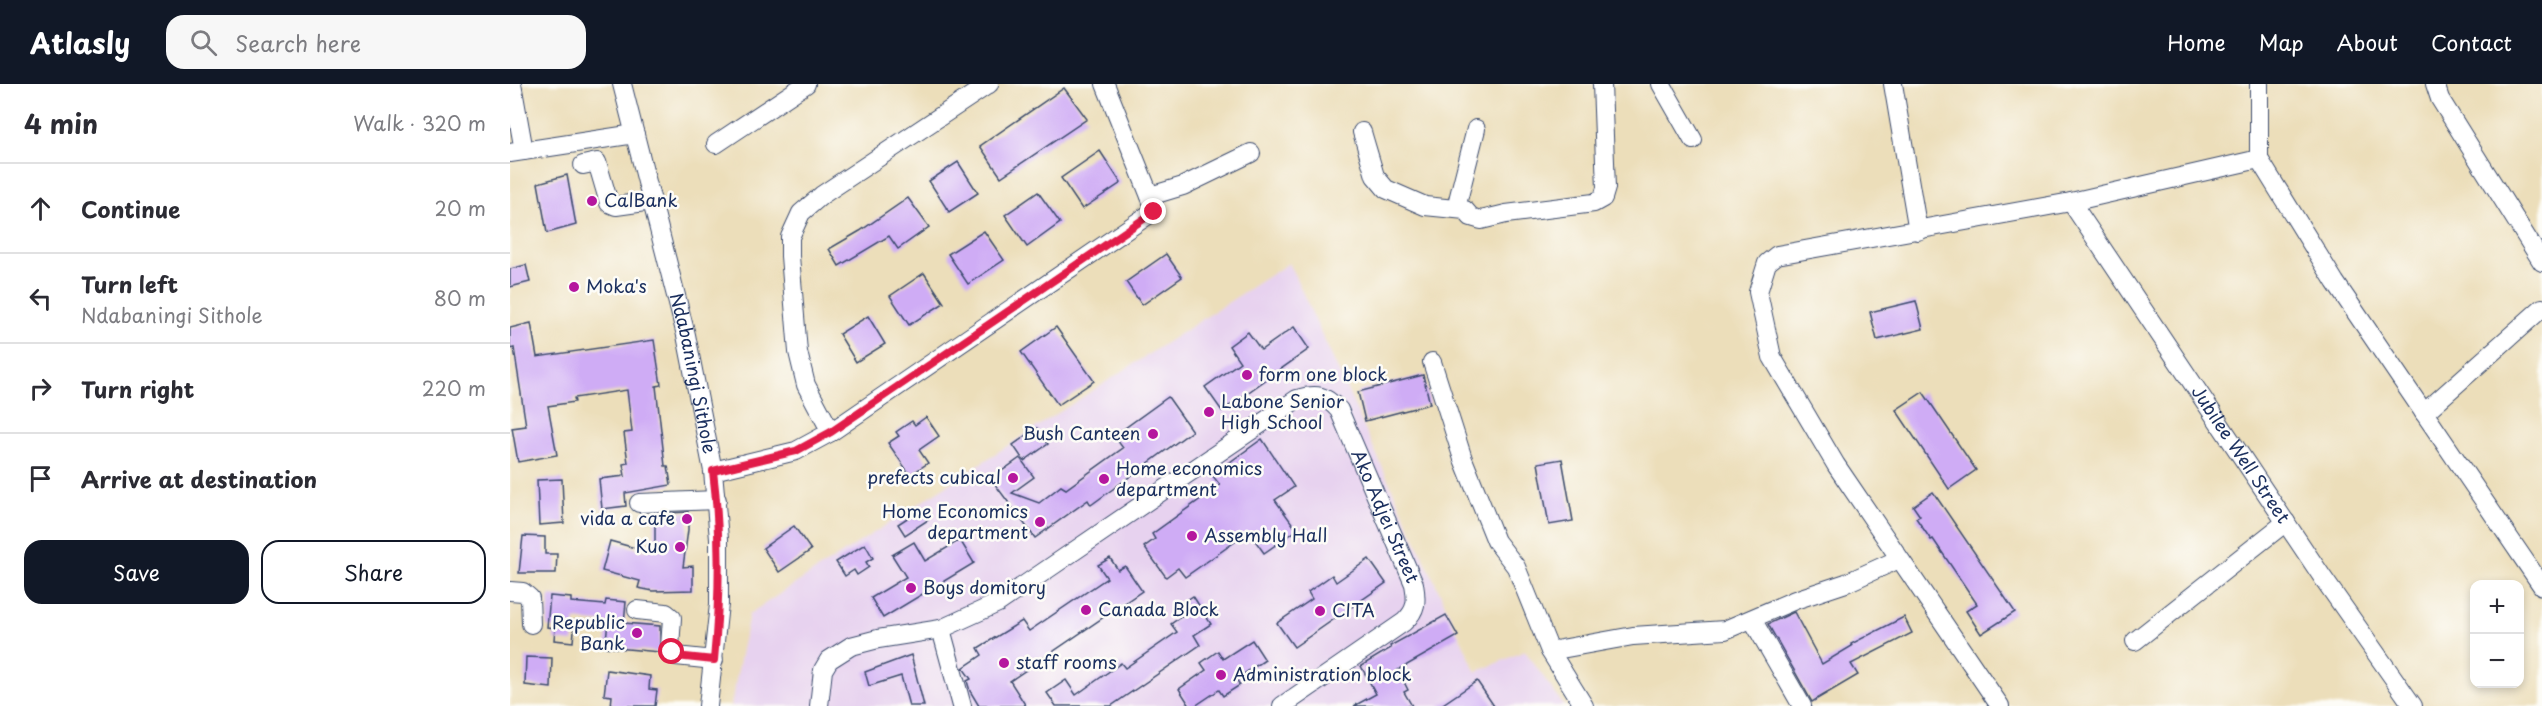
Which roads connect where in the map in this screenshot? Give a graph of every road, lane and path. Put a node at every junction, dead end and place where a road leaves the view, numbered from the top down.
1 (512, 84) edge
2 (622, 84) edge
3 (806, 84) edge
4 (989, 84) edge
5 (1105, 84) edge
6 (1602, 84) edge
7 (1660, 84) edge
8 (1893, 84) edge
9 (2259, 84) edge
10 (2435, 84) edge
11 (1476, 129) dead end
12 (1362, 132) dead end
13 (635, 134) junction
14 (1693, 140) dead end
15 (716, 144) dead end
16 (517, 152) edge
17 (1251, 153) dead end
18 (2259, 159) junction
19 (583, 165) dead end
20 (1150, 196) junction
21 (652, 201) junction
22 (2072, 202) junction
23 (1456, 208) junction
24 (1918, 231) junction
25 (2542, 262) edge
26 (2542, 308) edge
27 (1432, 362) dead end
28 (2424, 412) junction
29 (831, 432) junction
30 (713, 471) junction
31 (717, 500) junction
32 (639, 503) dead end
33 (2286, 522) junction
34 (1899, 559) junction
35 (2542, 586) edge
36 (510, 591) edge
37 (637, 610) dead end
38 (1752, 619) junction
39 (531, 624) dead end
40 (941, 629) junction
41 (2135, 641) dead end
42 (1550, 651) junction
43 (714, 660) junction
44 (708, 706) edge
45 (819, 706) edge
46 (962, 706) edge
47 (1282, 706) edge
48 (1584, 706) edge
49 (1802, 706) edge
50 (2000, 706) edge
51 (2413, 706) edge

1 - 16 street
2 - 13 street, Ndabaningi Sithole
3 - 15 street
4 - 29 street
5 - 20 street
6 - 23 street
7 - 14 street
8 - 24 street
9 - 18 street
10 - 25 street
11 - 23 street
12 - 23 street
13 - 16 street
13 - 21 street, Ndabaningi Sithole
17 - 20 street
18 - 22 street
18 - 28 street
19 - 21 street
20 - 29 street
21 - 30 street, Ndabaningi Sithole
22 - 24 street
22 - 33 street, Jubilee Well Street
24 - 34 street
26 - 28 street
27 - 42 street
28 - 35 street
29 - 30 street
30 - 31 street, Ndabaningi Sithole
31 - 32 street
31 - 43 street, Ndabaningi Sithole
33 - 41 street
33 - 51 street, Jubilee Well Street
34 - 38 street
34 - 50 street
36 - 39 street
37 - 43 street
38 - 42 street
38 - 49 street
40 - 45 street
40 - 46 street
40 - 47 street, Ako Adjei Street
42 - 48 street
43 - 44 street, Ndabaningi Sithole

